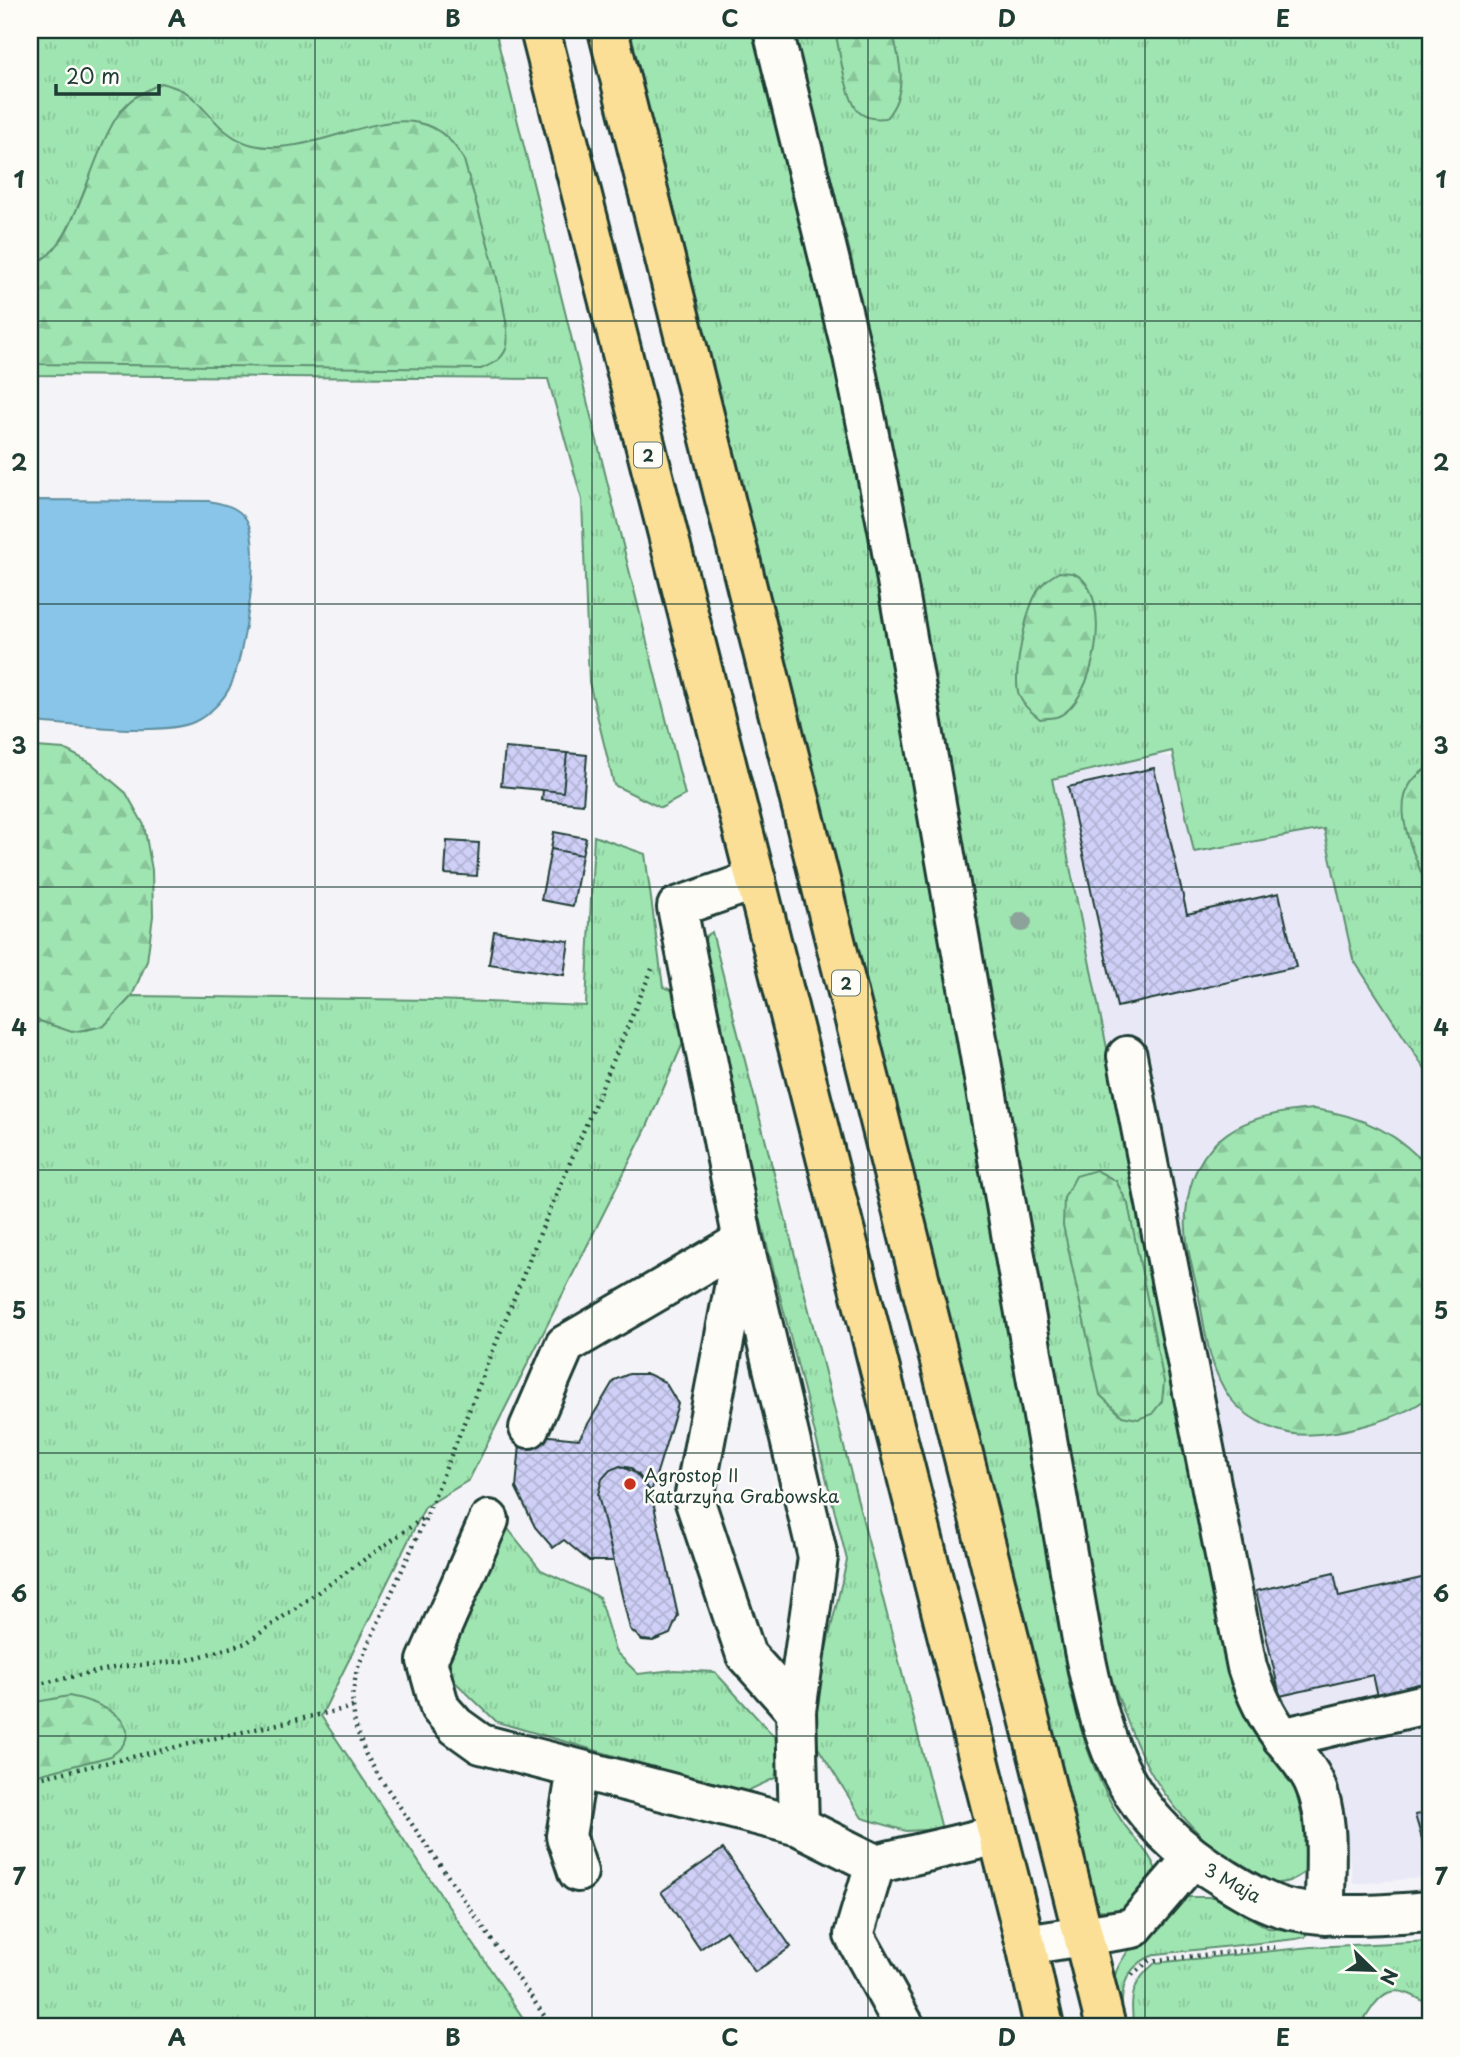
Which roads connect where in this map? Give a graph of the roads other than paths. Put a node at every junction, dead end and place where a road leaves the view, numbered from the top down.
1 (540, 30) edge
2 (608, 30) edge
3 (773, 30) edge
4 (756, 880) junction
5 (1127, 1056) dead end
6 (743, 1241) junction
7 (529, 1428) dead end
8 (489, 1520) dead end
9 (1430, 1703) edge
10 (796, 1711) junction
11 (1282, 1738) junction
12 (577, 1769) junction
13 (799, 1826) junction
14 (998, 1835) junction
15 (1192, 1859) junction
16 (875, 1864) junction
17 (578, 1872) dead end
18 (1430, 1911) edge
19 (1325, 1915) junction
20 (1084, 1936) junction
21 (1026, 1945) junction
22 (905, 2027) edge
23 (1044, 2027) edge
24 (1105, 2027) edge

1 - 4 highway, 2
2 - 20 highway, 2
3 - 15 street
4 - 6 street
4 - 14 highway, 2
5 - 11 street
6 - 7 street
6 - 10 street
6 - 10 street
8 - 12 street
9 - 11 street
10 - 13 street
11 - 19 street
12 - 13 street
12 - 17 street
13 - 16 street
14 - 16 street
14 - 21 highway, 2
15 - 19 street, 3 Maja
15 - 20 street, 3 Maja
16 - 22 street
18 - 19 street, 3 Maja
20 - 21 street, 3 Maja
20 - 24 highway, 2
21 - 23 highway, 2

